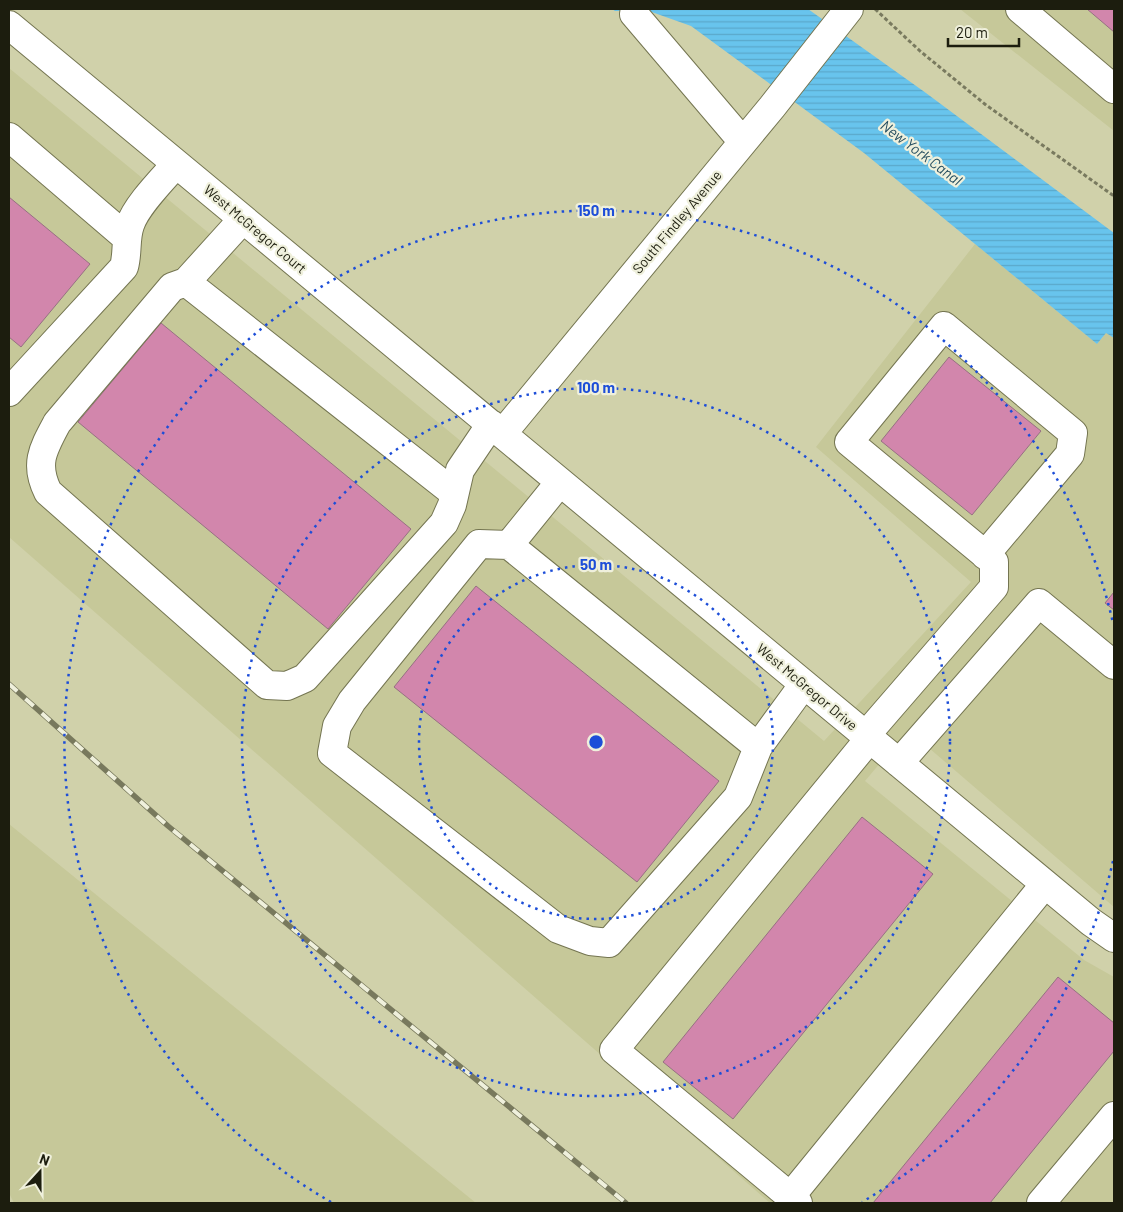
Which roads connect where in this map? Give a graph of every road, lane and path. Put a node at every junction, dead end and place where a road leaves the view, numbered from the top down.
1 (875, 9) edge
2 (1020, 9) edge
3 (848, 11) edge
4 (634, 14) dead end
5 (9, 25) edge
6 (1114, 89) edge
7 (9, 137) edge
8 (743, 142) junction
9 (176, 164) junction
10 (1114, 196) edge
11 (243, 219) junction
12 (127, 238) junction
13 (186, 282) junction
14 (9, 392) edge
15 (496, 429) junction
16 (560, 482) junction
17 (454, 493) junction
18 (509, 545) junction
19 (985, 555) junction
20 (1114, 665) edge
21 (804, 684) junction
22 (868, 737) junction
23 (758, 747) junction
24 (898, 763) junction
25 (1045, 884) junction
26 (1114, 938) edge
27 (1114, 1116) edge
28 (794, 1200) edge
29 (1041, 1203) edge

1 - 10 path
2 - 6 street
3 - 8 street, South Findley Avenue
4 - 8 street
5 - 9 street, West McGregor Court
7 - 12 street
8 - 15 street, South Findley Avenue
9 - 11 street, West McGregor Court
9 - 12 street
11 - 13 street, South Findley Avenue
11 - 15 street, West McGregor Court
12 - 14 street
13 - 17 street
13 - 17 street, South Findley Avenue
15 - 16 street, West McGregor Drive
15 - 17 street, South Findley Avenue
16 - 18 street
16 - 21 street, West McGregor Drive
18 - 23 street
18 - 23 street
19 - 19 street
19 - 22 street
20 - 24 street
21 - 22 street, West McGregor Drive
21 - 23 street
22 - 24 street, West McGregor Drive
22 - 28 street
24 - 25 street, West McGregor Drive
25 - 26 street, West McGregor Drive
25 - 28 street
27 - 29 street

